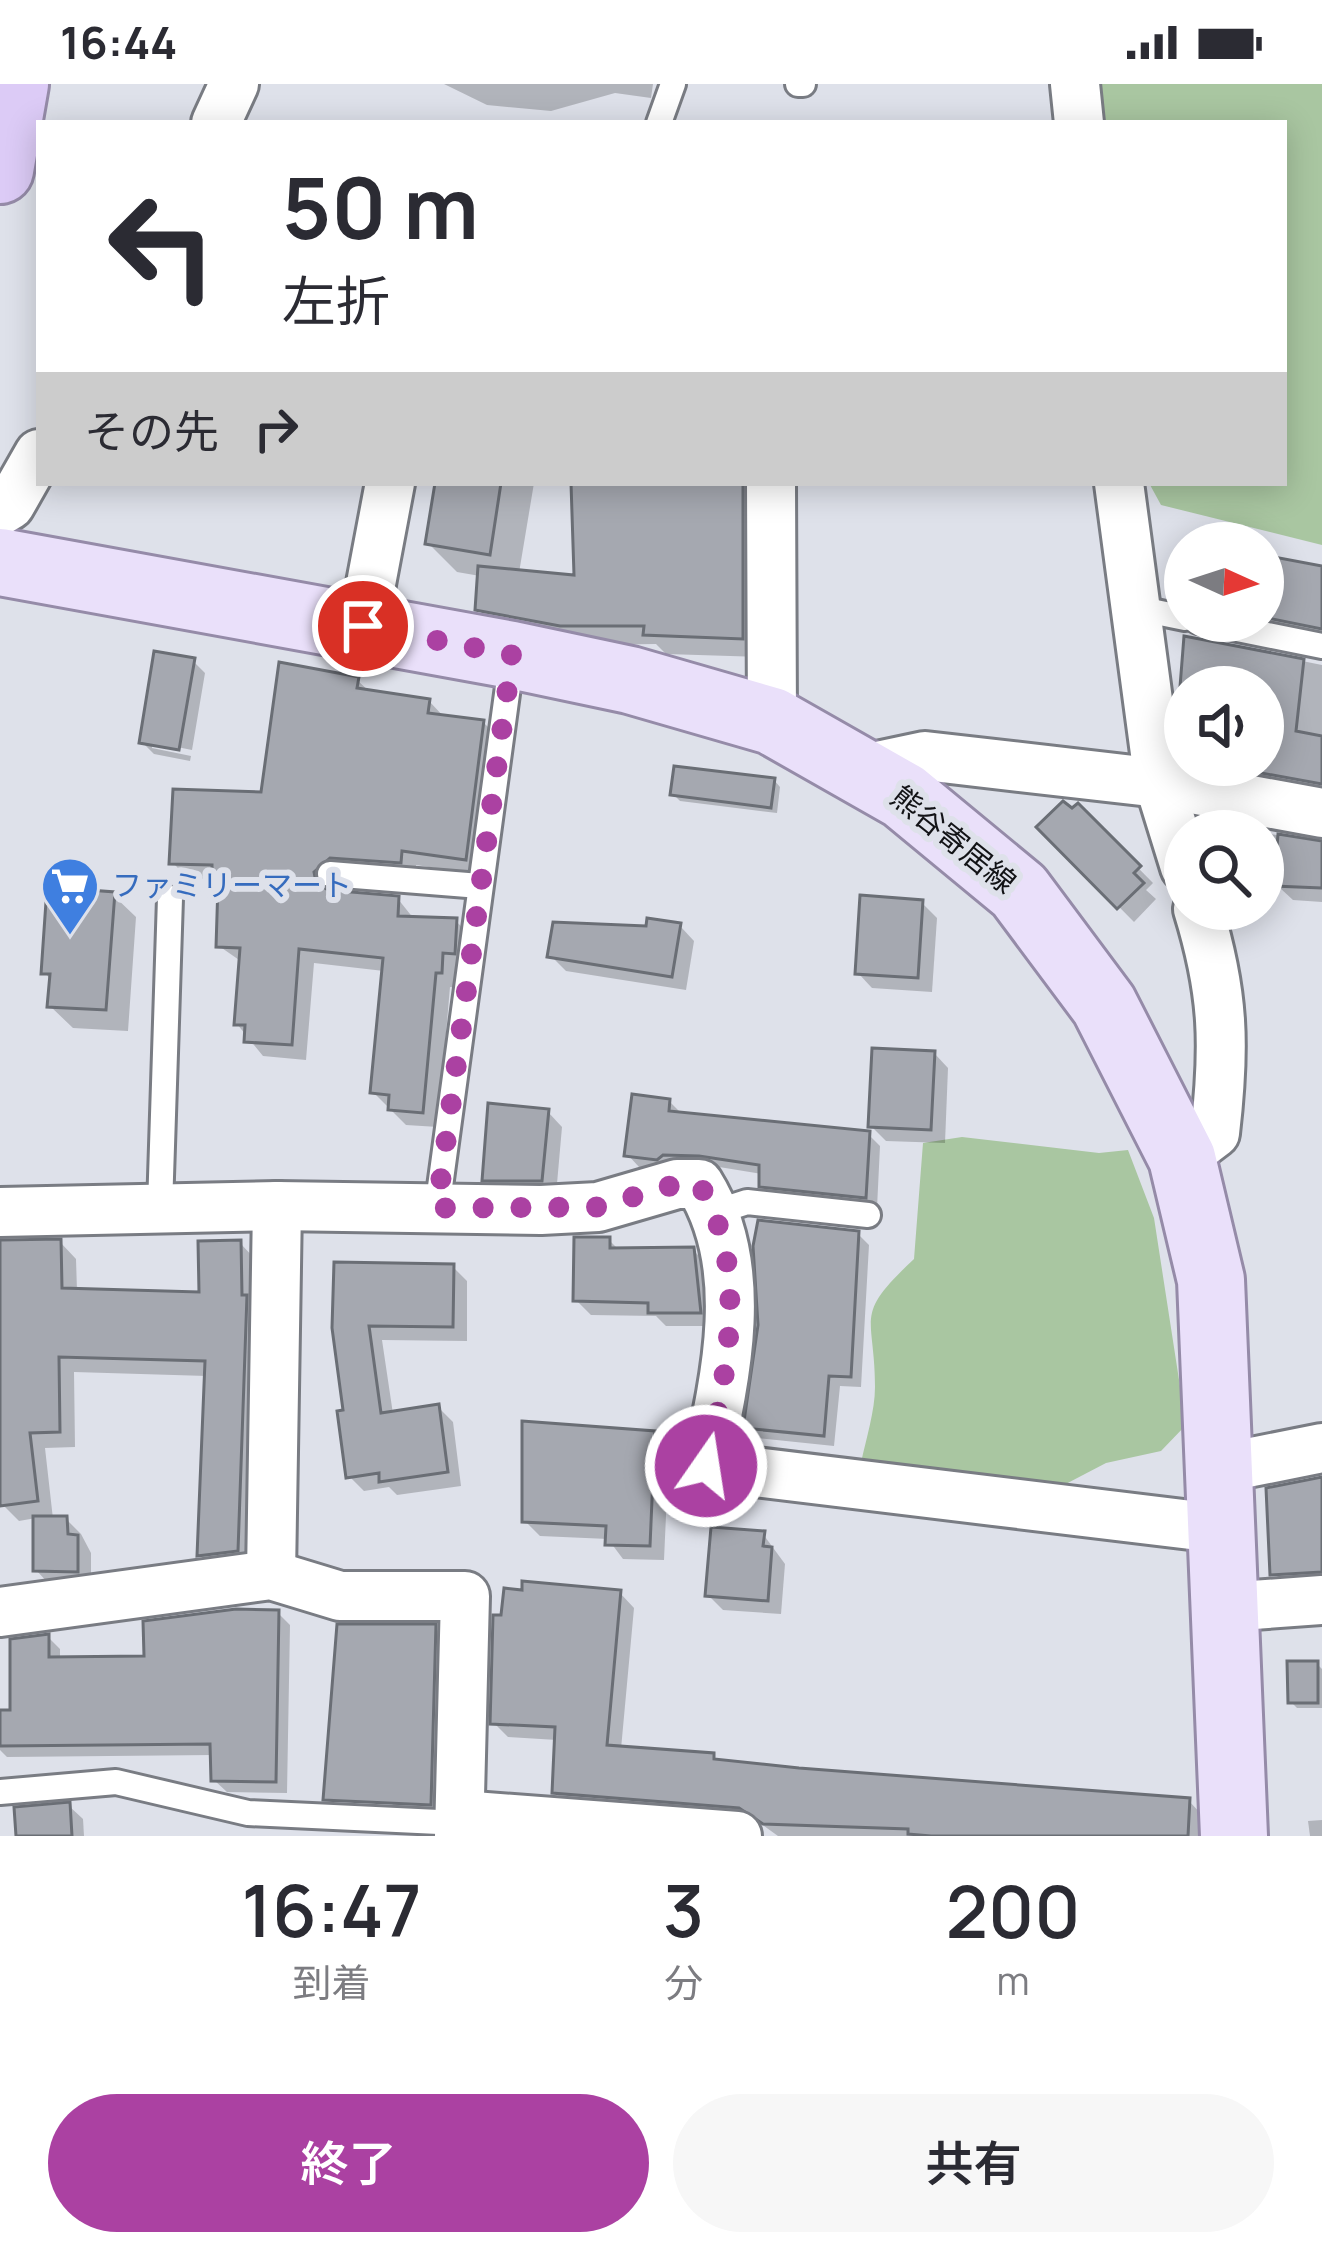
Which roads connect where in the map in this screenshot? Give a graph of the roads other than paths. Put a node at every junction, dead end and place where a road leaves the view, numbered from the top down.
1 (15, 84) edge
2 (234, 84) edge
3 (673, 84) edge
4 (1075, 84) edge
5 (217, 120) edge
6 (660, 120) edge
7 (1079, 120) edge
8 (0, 170) edge
9 (36, 459) edge
10 (389, 486) edge
11 (771, 486) edge
12 (1119, 486) edge
13 (0, 511) edge
14 (0, 562) edge
15 (1136, 608) junction
16 (1164, 614) edge
17 (363, 626) junction
18 (1284, 638) edge
19 (1322, 646) edge
20 (512, 655) junction
21 (772, 721) junction
22 (859, 770) junction
23 (1159, 783) junction
24 (1167, 810) edge
25 (1322, 813) edge
26 (330, 874) dead end
27 (480, 886) junction
28 (170, 898) dead end
29 (1205, 930) edge
30 (1183, 1158) junction
31 (277, 1206) junction
32 (160, 1208) junction
33 (437, 1208) junction
34 (0, 1212) edge
35 (716, 1212) junction
36 (868, 1215) dead end
37 (1322, 1448) edge
38 (1223, 1499) junction
39 (271, 1575) junction
40 (1322, 1600) edge
41 (1225, 1607) junction
42 (0, 1612) edge
43 (0, 1792) edge
44 (460, 1825) edge
45 (348, 1828) edge
46 (736, 1836) edge
47 (1234, 1836) edge

1 - 8 highway
2 - 5 street
3 - 6 lane
4 - 7 street
9 - 13 street
10 - 17 street
11 - 21 street
12 - 15 street
14 - 17 main road, 熊谷寄居線
15 - 16 lane
15 - 23 street
17 - 20 main road, 熊谷寄居線
18 - 19 lane
20 - 21 main road, 熊谷寄居線
20 - 27 lane
21 - 22 main road, 熊谷寄居線
22 - 23 street
22 - 30 main road, 熊谷寄居線
23 - 24 street
23 - 25 street
26 - 27 lane
27 - 33 lane
28 - 32 lane
29 - 30 street
30 - 38 main road, 熊谷寄居線
31 - 32 street
31 - 33 street
31 - 39 street
32 - 34 street
33 - 35 street
35 - 36 lane
35 - 38 street
37 - 38 street
38 - 41 main road, 熊谷寄居線
39 - 42 street
39 - 44 street
40 - 41 street
41 - 47 main road, 熊谷寄居線
43 - 45 lane
44 - 45 lane
44 - 46 street

